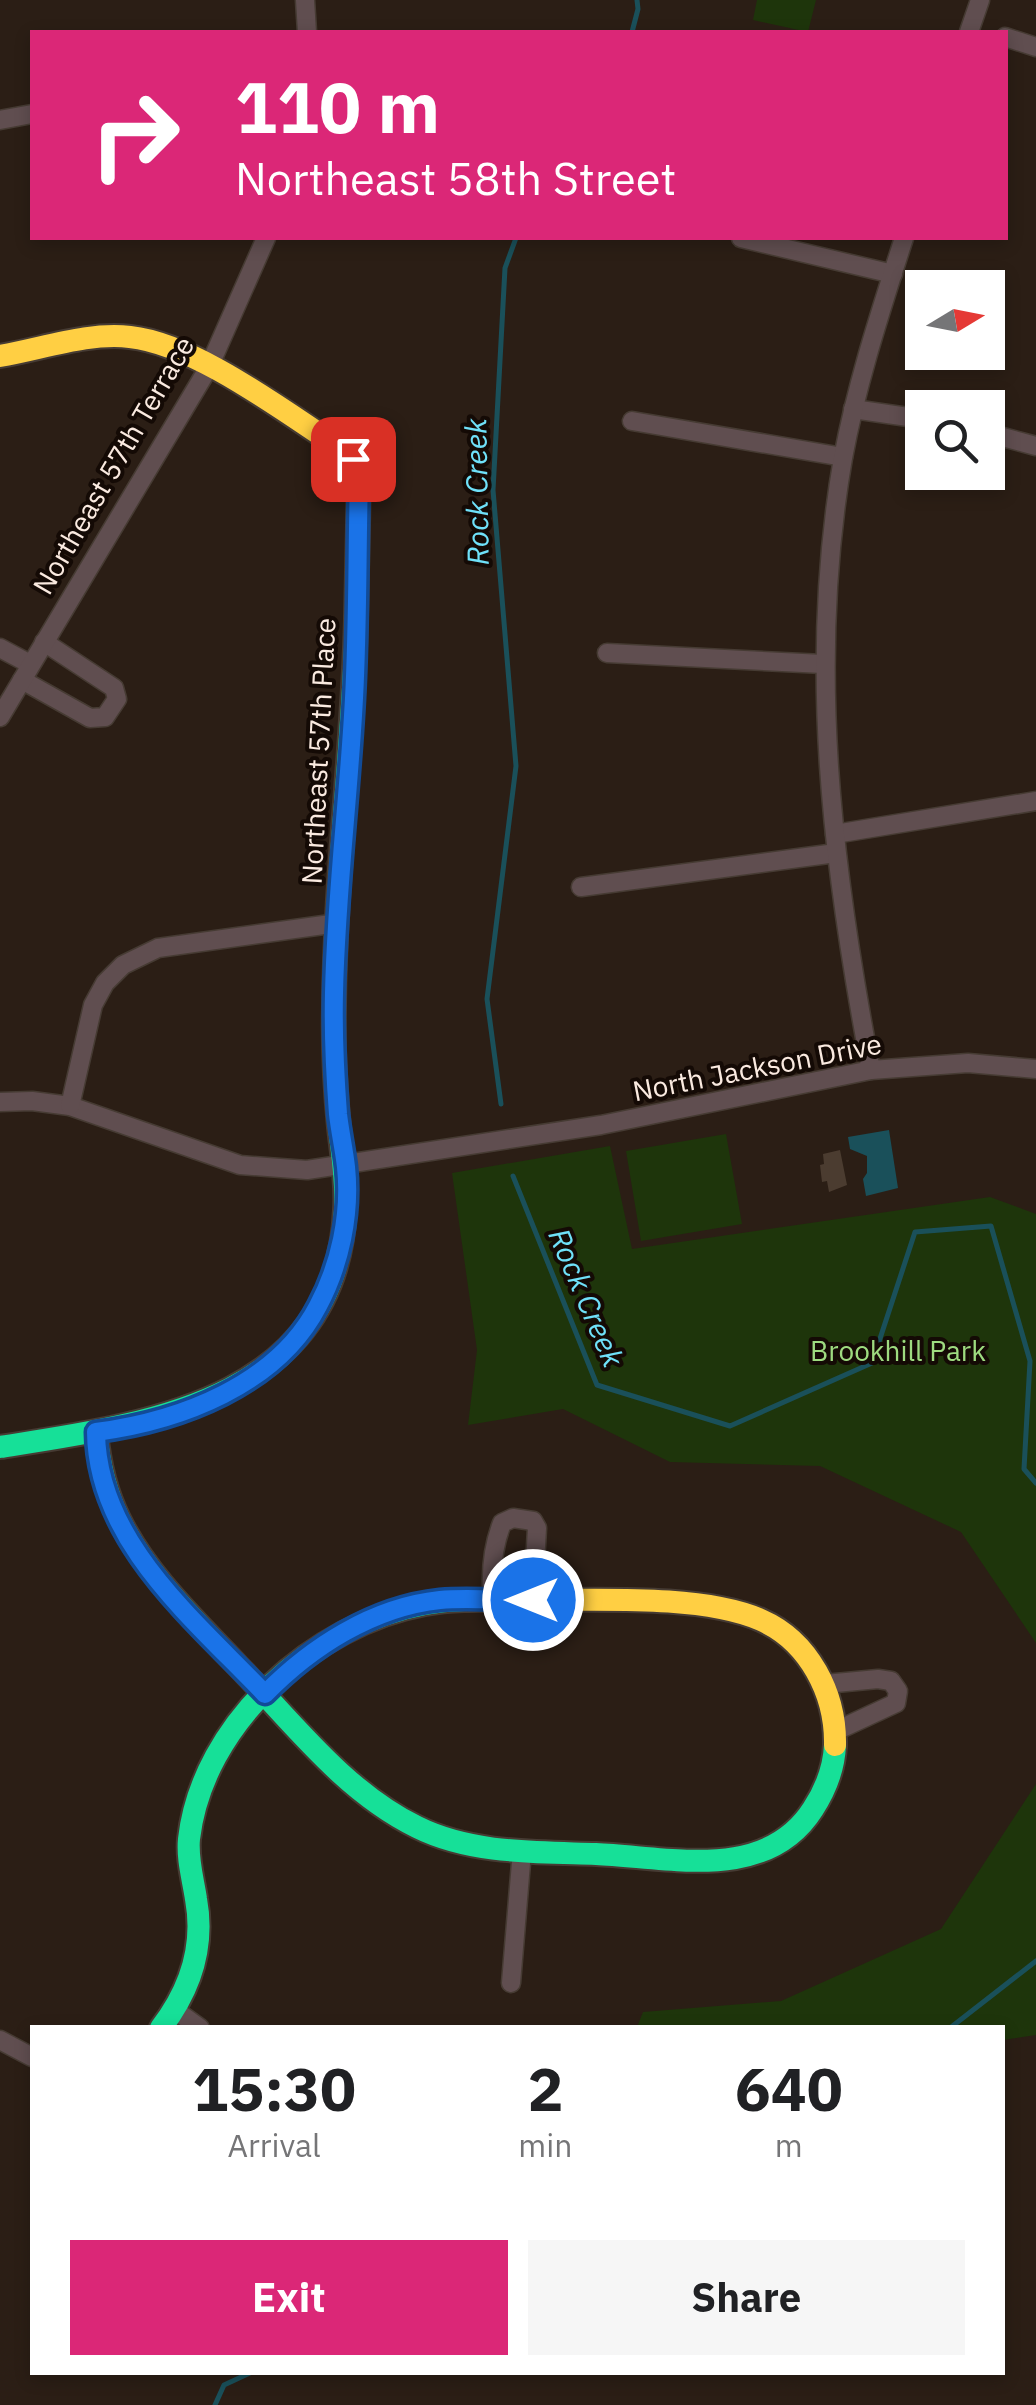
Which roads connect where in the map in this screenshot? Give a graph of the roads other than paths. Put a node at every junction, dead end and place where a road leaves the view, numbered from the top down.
1 (304, 0) edge
2 (980, 0) edge
3 (307, 30) edge
4 (970, 30) edge
5 (1008, 38) edge
6 (1036, 47) edge
7 (30, 114) edge
8 (0, 120) edge
9 (265, 240) edge
10 (749, 240) edge
11 (903, 240) edge
12 (892, 274) junction
13 (0, 356) edge
14 (208, 367) junction
15 (853, 408) junction
16 (905, 416) edge
17 (632, 420) dead end
18 (1005, 437) edge
19 (1036, 446) edge
20 (844, 457) junction
21 (44, 642) junction
22 (0, 648) edge
23 (607, 653) dead end
24 (823, 664) junction
25 (26, 672) junction
26 (0, 717) edge
27 (1036, 800) edge
28 (836, 843) junction
29 (581, 887) dead end
30 (338, 923) junction
31 (1036, 1069) edge
32 (872, 1070) junction
33 (0, 1102) edge
34 (70, 1106) junction
35 (346, 1166) junction
36 (96, 1432) junction
37 (0, 1447) edge
38 (533, 1600) junction
39 (493, 1601) junction
40 (825, 1684) junction
41 (265, 1694) junction
42 (838, 1730) junction
43 (522, 1851) junction
44 (511, 1983) dead end
45 (168, 2019) edge
46 (0, 2040) edge
47 (30, 2056) edge

1 - 3 street
2 - 4 street
5 - 6 street
7 - 8 street
9 - 14 street, Northeast 57th Terrace
10 - 12 street
11 - 12 street
12 - 15 street
13 - 14 street
14 - 21 street, Northeast 57th Terrace
14 - 30 street, Northeast 57th Place
15 - 16 street
15 - 20 street
17 - 20 street
18 - 19 street
20 - 24 street
21 - 25 street, Northeast 57th Terrace
21 - 25 street
22 - 25 street
23 - 24 street
24 - 28 street
25 - 26 street, Northeast 57th Terrace
27 - 28 street
28 - 29 street
28 - 32 street
30 - 34 street
30 - 35 street, Northeast 57th Place
31 - 32 street, North Jackson Drive
32 - 35 street, North Jackson Drive
33 - 34 street, North Jackson Drive
34 - 35 street, North Jackson Drive
35 - 36 street, Northeast 57th Place
36 - 37 street, Northeast 57th Place
36 - 41 street
38 - 39 street
38 - 39 street
38 - 40 street
39 - 41 street
40 - 42 street
40 - 42 street
41 - 43 street
41 - 45 street
42 - 43 street
43 - 44 street
46 - 47 street

